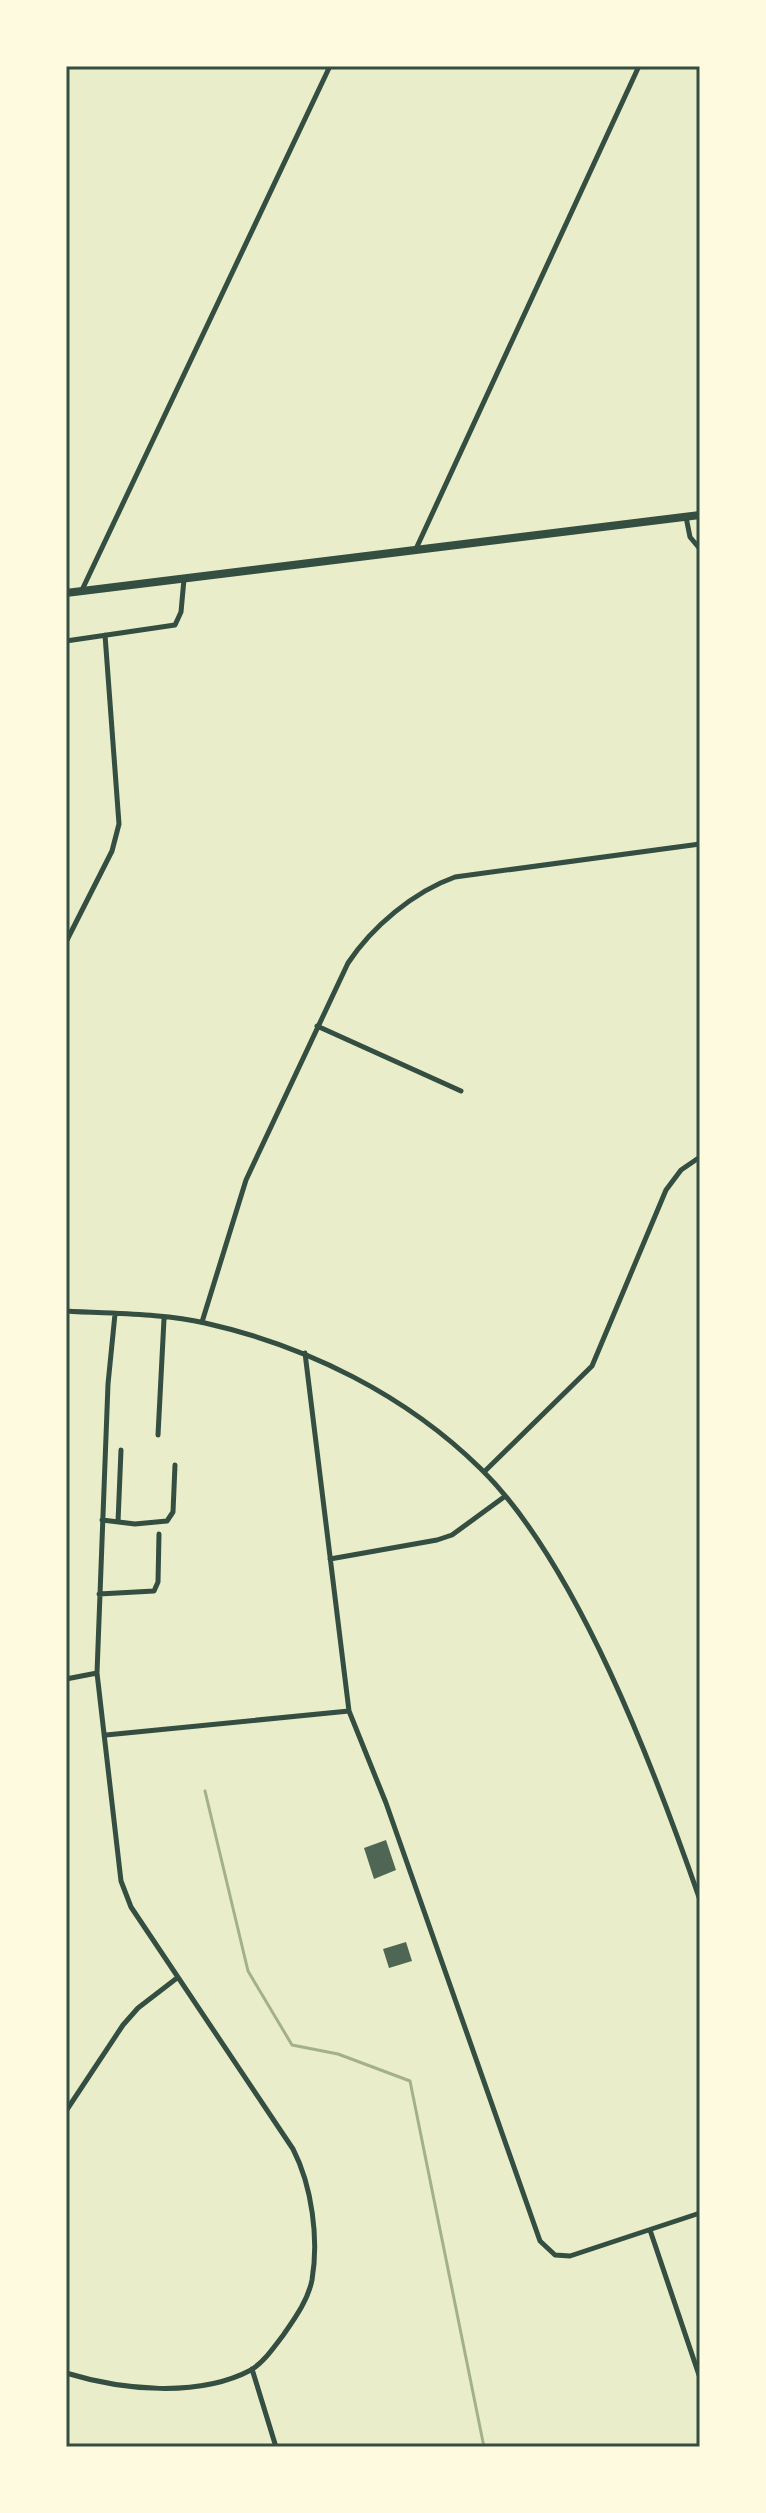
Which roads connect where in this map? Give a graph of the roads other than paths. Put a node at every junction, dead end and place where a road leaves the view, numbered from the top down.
1 (330, 66) edge
2 (639, 66) edge
3 (700, 515) edge
4 (686, 517) junction
5 (700, 549) edge
6 (415, 551) junction
7 (184, 579) junction
8 (81, 591) junction
9 (66, 593) edge
10 (105, 635) junction
11 (66, 641) edge
12 (700, 844) edge
13 (66, 942) edge
14 (317, 1026) junction
15 (461, 1091) dead end
16 (700, 1157) edge
17 (66, 1311) edge
18 (115, 1314) junction
19 (164, 1319) junction
20 (202, 1322) junction
21 (305, 1353) junction
22 (158, 1435) dead end
23 (121, 1450) dead end
24 (175, 1465) dead end
25 (484, 1472) junction
26 (504, 1497) junction
27 (102, 1520) junction
28 (118, 1522) junction
29 (159, 1534) dead end
30 (330, 1559) junction
31 (99, 1594) junction
32 (97, 1673) junction
33 (66, 1679) edge
34 (349, 1711) junction
35 (106, 1735) junction
36 (700, 1900) edge
37 (177, 1978) junction
38 (66, 2111) edge
39 (700, 2213) edge
40 (650, 2230) junction
41 (252, 2369) junction
42 (66, 2373) edge
43 (700, 2378) edge
44 (276, 2447) edge

1 - 8 street
2 - 6 street
3 - 4 main road
4 - 5 street
4 - 6 main road
6 - 7 main road
7 - 8 main road
7 - 10 street
8 - 9 main road
10 - 11 street
10 - 13 street
12 - 14 street
14 - 15 street
14 - 20 street
16 - 25 street
17 - 18 street
18 - 19 street
18 - 27 street
19 - 20 street
19 - 22 street
20 - 21 street
21 - 25 street
21 - 30 street
23 - 28 street
24 - 28 street
25 - 26 street
26 - 30 street
26 - 36 street
27 - 28 street
27 - 31 street
29 - 31 street
30 - 34 street
31 - 32 street
32 - 33 street
32 - 35 street
34 - 35 street
34 - 40 street
35 - 37 street
37 - 38 street
37 - 41 street
39 - 40 street
40 - 43 street
41 - 42 street
41 - 44 street

